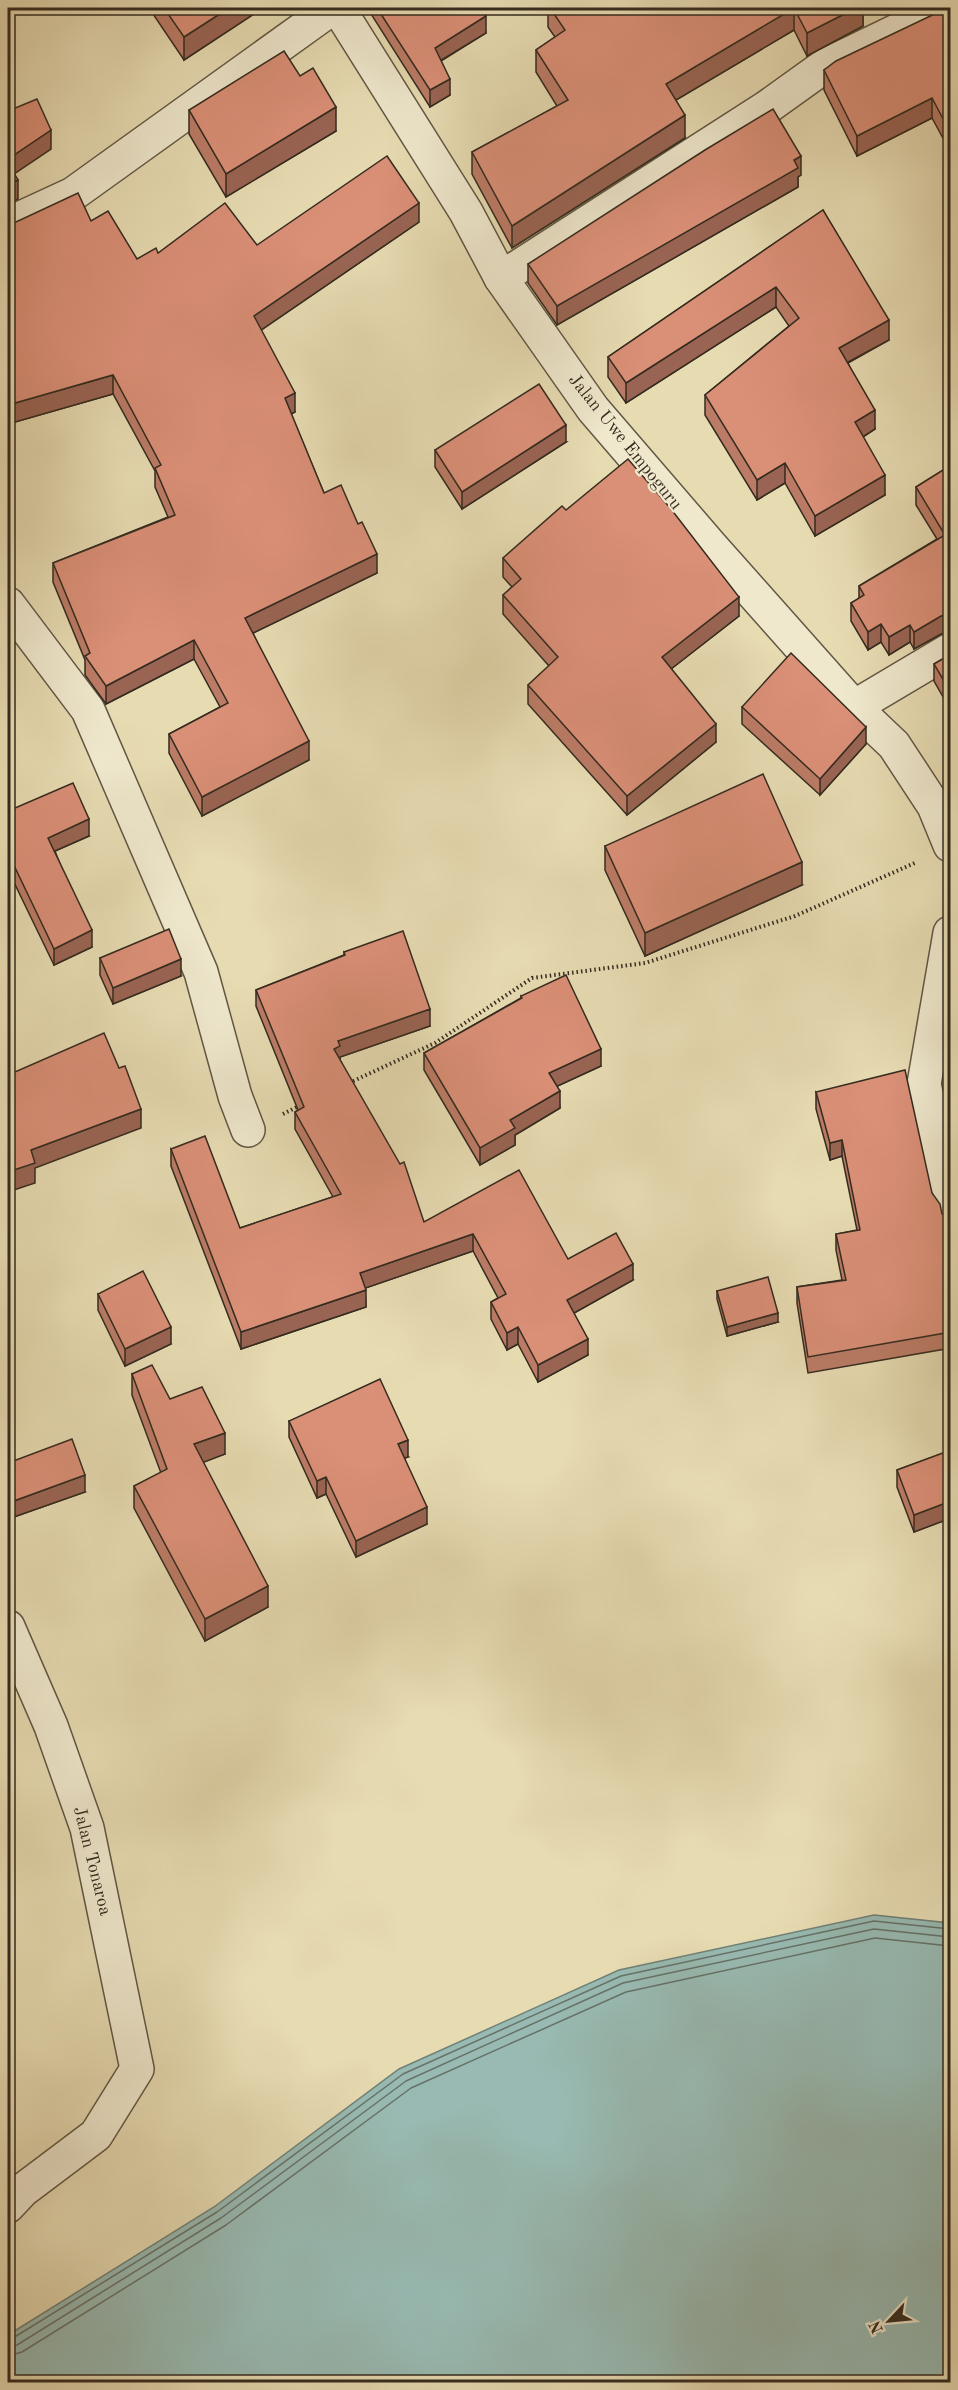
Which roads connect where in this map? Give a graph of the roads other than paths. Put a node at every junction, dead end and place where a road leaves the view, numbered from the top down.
1 (332, 8) edge
2 (338, 8) edge
3 (944, 8) edge
4 (8, 224) edge
5 (501, 278) junction
6 (8, 604) edge
7 (951, 650) edge
8 (854, 707) junction
9 (951, 845) edge
10 (951, 933) edge
11 (941, 1117) edge
12 (248, 1130) road end
13 (951, 1205) edge
14 (8, 1628) edge
15 (8, 2206) edge

1 - 4 street
2 - 5 street, Jalan Uwe Empoguru
3 - 5 street
5 - 8 street, Jalan Uwe Empoguru
6 - 12 street
7 - 8 street
8 - 9 street, Jalan Uwe Empoguru
10 - 11 street
11 - 13 street
14 - 15 street, Jalan Tonaroa

